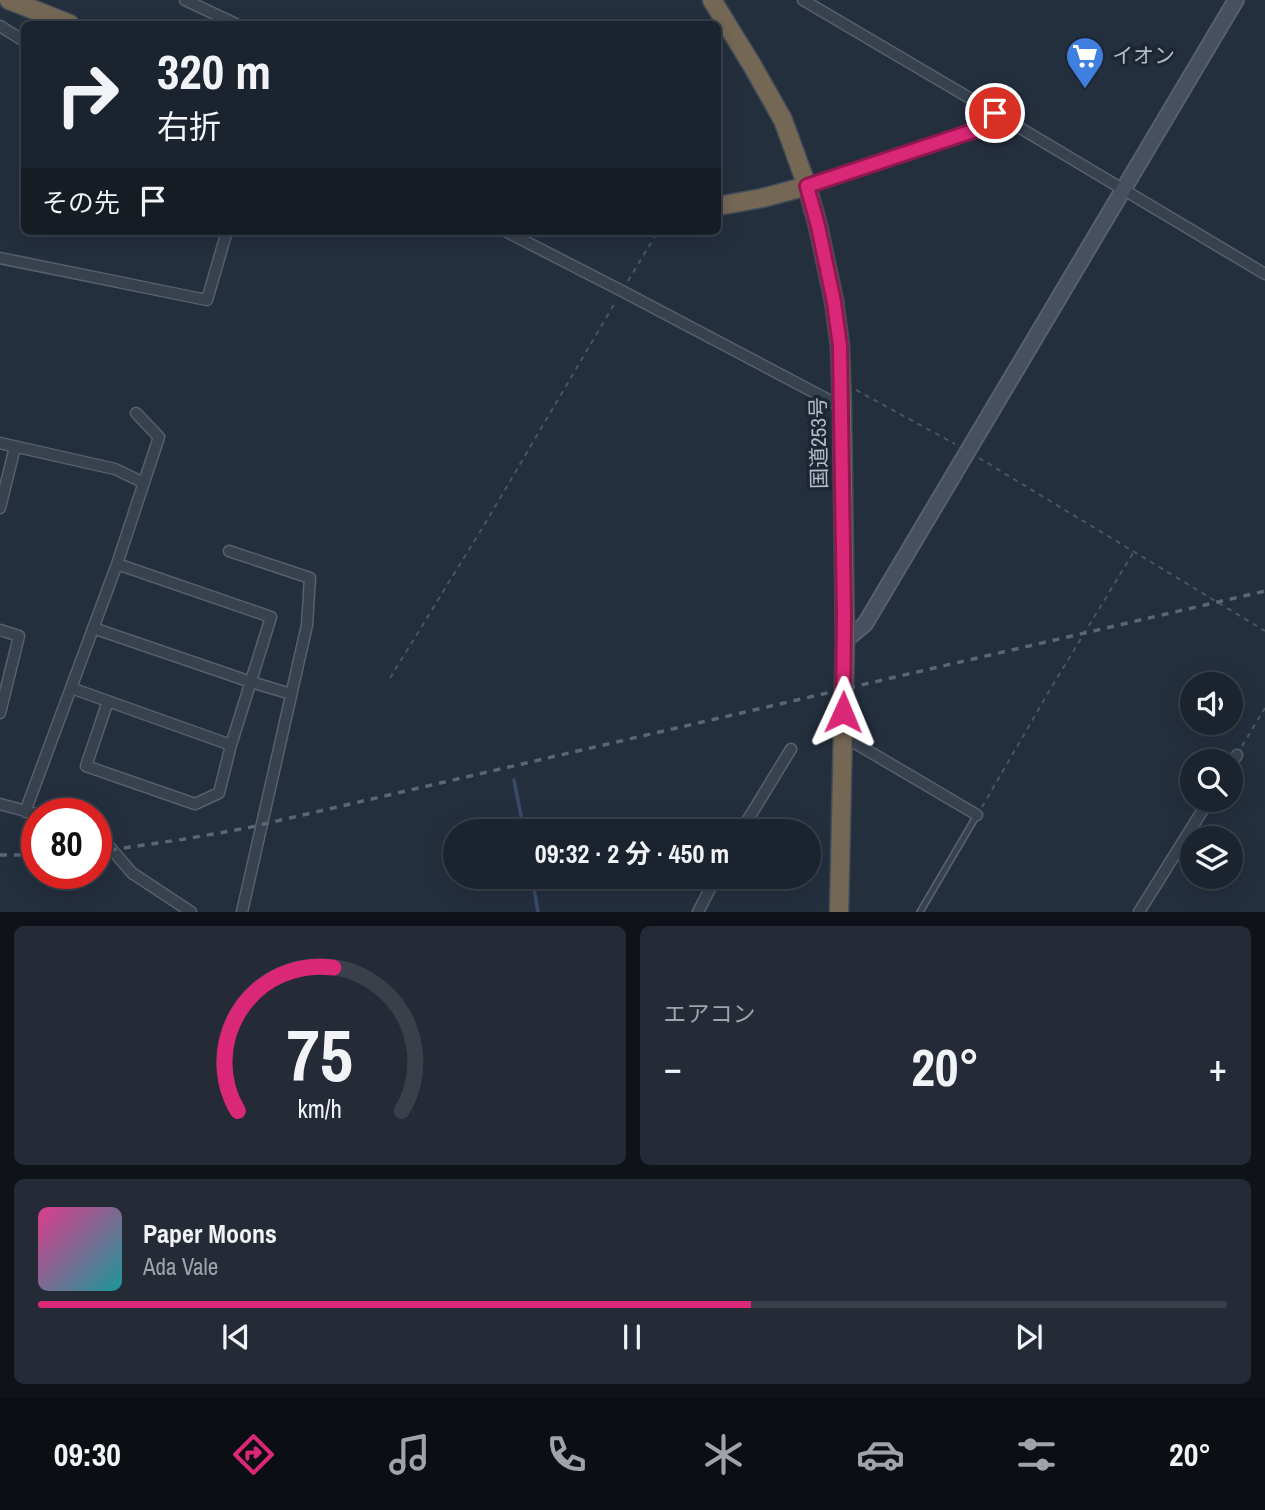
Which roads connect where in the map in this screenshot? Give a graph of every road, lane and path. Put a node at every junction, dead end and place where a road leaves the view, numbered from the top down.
1 (9, 0) edge
2 (185, 0) edge
3 (712, 0) edge
4 (803, 0) edge
5 (1236, 0) edge
6 (62, 21) edge
7 (230, 21) edge
8 (0, 26) edge
9 (21, 39) edge
10 (995, 113) junction
11 (807, 186) junction
12 (1123, 189) junction
13 (721, 205) edge
14 (226, 235) edge
15 (513, 235) edge
16 (656, 235) edge
17 (0, 258) edge
18 (1265, 274) edge
19 (622, 290) junction
20 (855, 389) dead end
21 (842, 407) junction
22 (136, 412) dead end
23 (0, 443) edge
24 (15, 447) junction
25 (969, 452) junction
26 (144, 483) junction
27 (0, 508) edge
28 (229, 551) dead end
29 (1134, 552) junction
30 (117, 564) junction
31 (93, 628) junction
32 (0, 630) edge
33 (1265, 631) edge
34 (845, 641) junction
35 (390, 678) dead end
36 (251, 682) junction
37 (71, 688) junction
38 (291, 694) junction
39 (108, 701) junction
40 (1265, 708) edge
41 (0, 713) edge
42 (843, 736) junction
43 (231, 746) junction
44 (791, 749) dead end
45 (1241, 749) edge
46 (29, 798) edge
47 (0, 804) edge
48 (21, 810) edge
49 (1202, 812) edge
50 (978, 815) junction
51 (748, 819) edge
52 (112, 850) edge
53 (710, 889) edge
54 (191, 912) edge
55 (242, 912) edge
56 (698, 912) edge
57 (839, 912) edge
58 (920, 912) edge
59 (1139, 912) edge

1 - 6 highway
2 - 7 street
3 - 11 highway, 国道253号
4 - 10 street
5 - 12 street
8 - 9 street
10 - 11 lane
10 - 12 street
11 - 13 highway
11 - 21 highway, 国道253号
12 - 18 street
12 - 25 street
14 - 17 street
15 - 19 street
16 - 19 path
19 - 21 street
19 - 35 path
20 - 25 path
21 - 34 highway, 国道253号
22 - 26 street
23 - 24 street
24 - 26 street
24 - 27 street
25 - 29 path
25 - 34 street
26 - 30 street
28 - 38 street
29 - 33 path
29 - 50 path
30 - 31 street
30 - 36 street
31 - 36 street
31 - 37 street
32 - 41 street
34 - 42 highway, 国道253号
36 - 38 street
36 - 43 street
37 - 39 street
37 - 46 street
38 - 55 street
39 - 43 street
39 - 43 street
40 - 45 path
42 - 50 street
42 - 57 highway, 国道253号
44 - 51 street
47 - 48 street
49 - 59 street
50 - 58 lane
52 - 54 street
53 - 56 street

